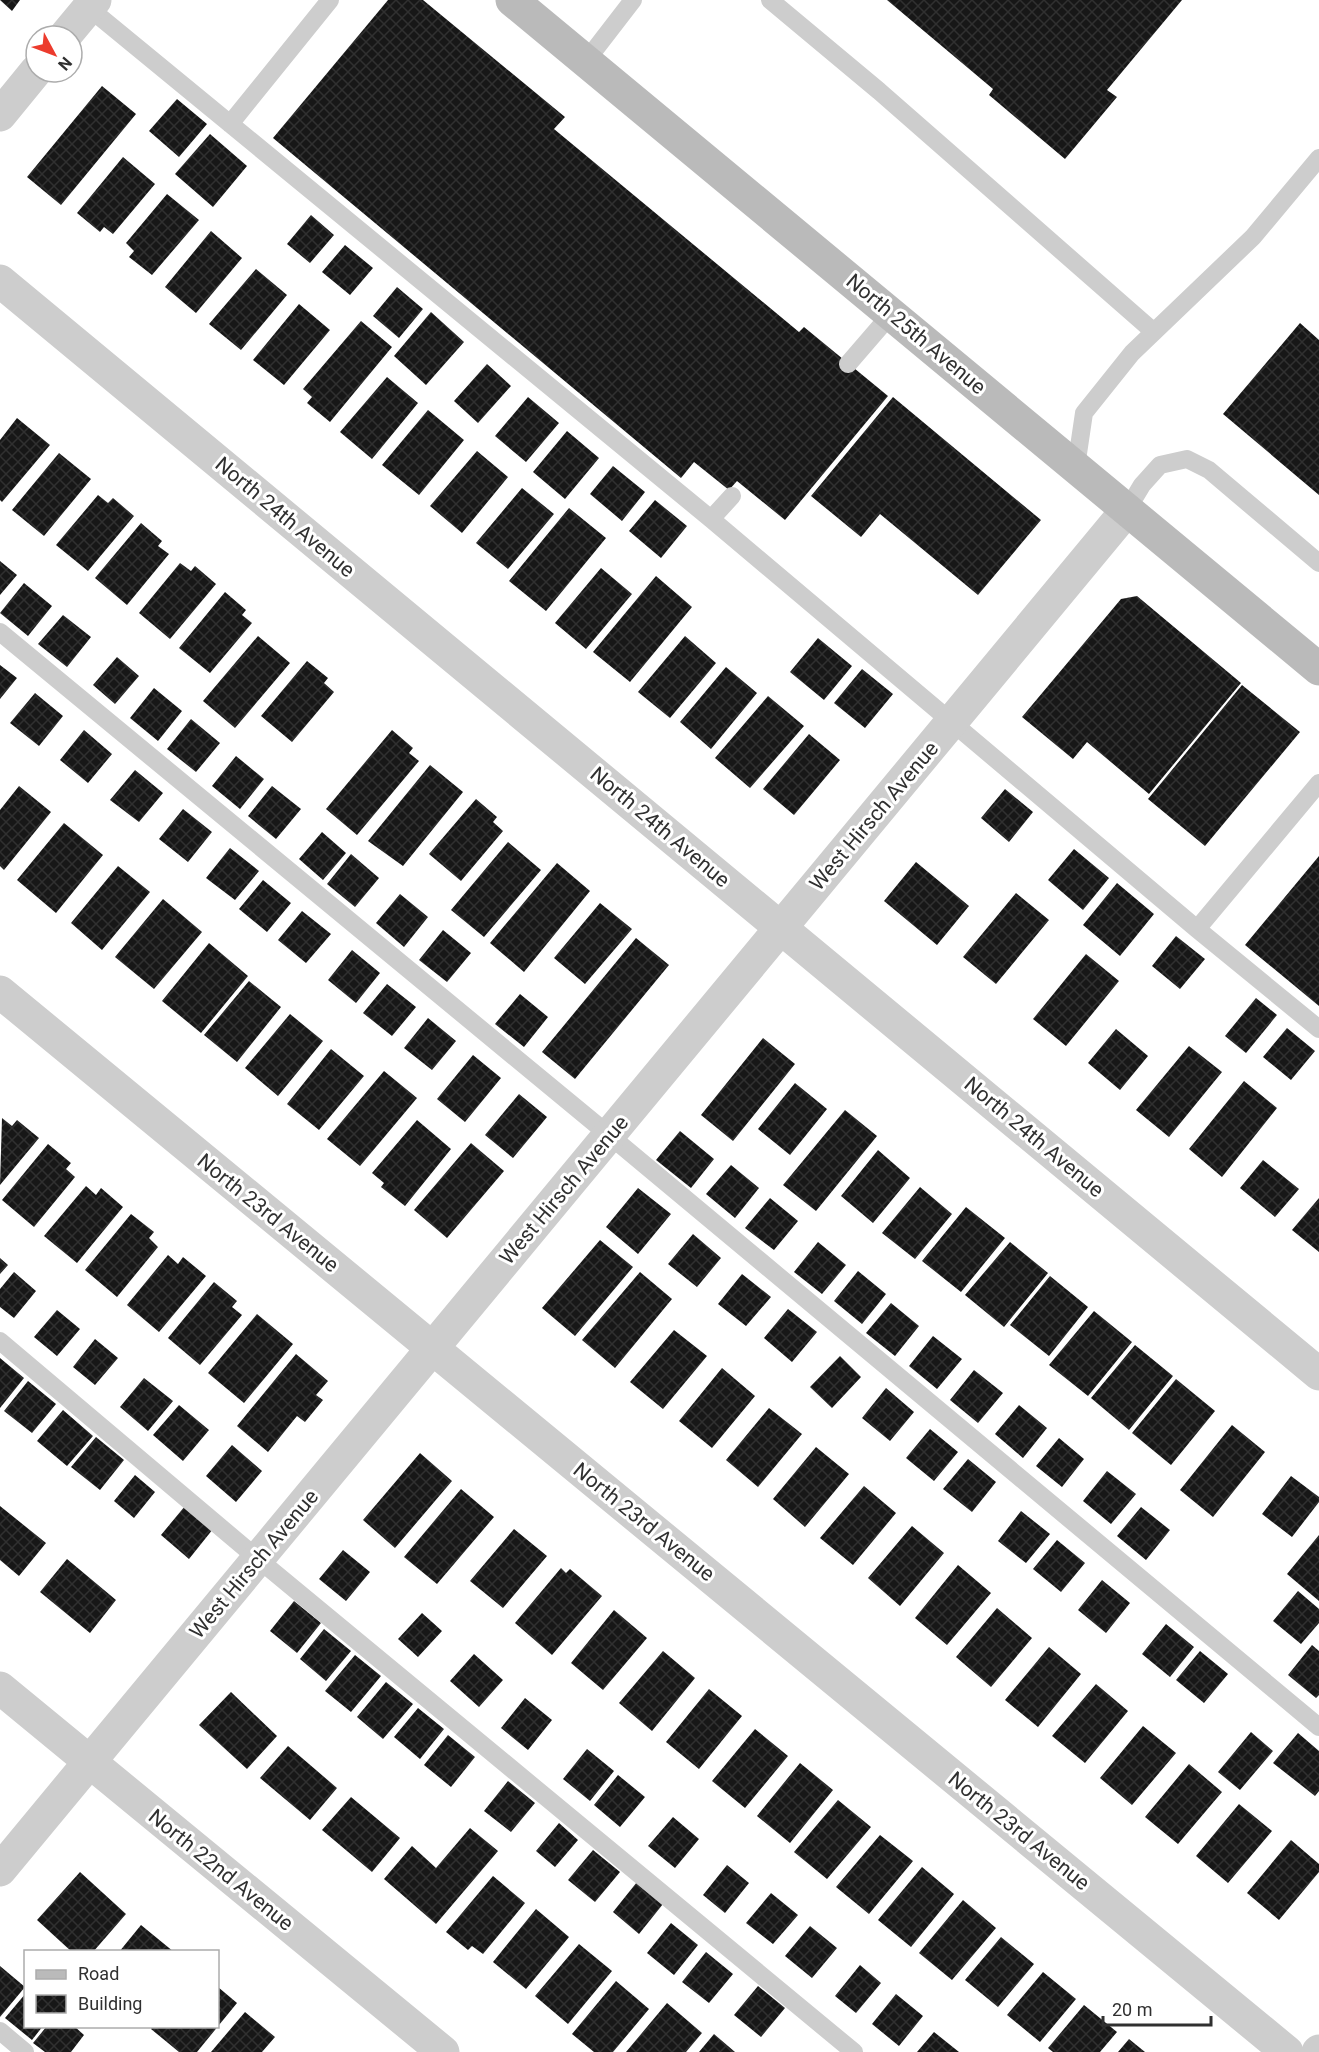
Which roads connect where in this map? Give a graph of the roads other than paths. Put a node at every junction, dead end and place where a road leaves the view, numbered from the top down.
1 (330, 0) edge
2 (512, 0) edge
3 (633, 0) edge
4 (770, 0) edge
5 (88, 2) edge
6 (73, 24) edge
7 (586, 61) junction
8 (25, 84) edge
9 (0, 115) edge
10 (230, 124) junction
11 (1319, 158) edge
12 (0, 280) edge
13 (892, 314) junction
14 (1154, 332) junction
15 (848, 364) dead end
16 (1076, 467) junction
17 (732, 496) dead end
18 (1127, 510) junction
19 (711, 519) junction
20 (1319, 563) edge
21 (0, 632) edge
22 (1319, 669) edge
23 (952, 721) junction
24 (1319, 783) edge
25 (782, 927) junction
26 (1197, 929) junction
27 (0, 992) edge
28 (1319, 1029) edge
29 (609, 1136) junction
30 (0, 1341) edge
31 (432, 1348) junction
32 (1319, 1374) edge
33 (258, 1559) junction
34 (0, 1688) edge
35 (1319, 1727) edge
36 (90, 1762) junction
37 (0, 1870) edge
38 (0, 2031) edge
39 (25, 2052) edge
40 (443, 2052) edge
41 (854, 2052) edge
42 (1287, 2052) edge

1 - 10 lane
2 - 7 main road, North 25th Avenue
3 - 7 lane
4 - 14 lane
5 - 6 street
5 - 10 lane
7 - 13 main road, North 25th Avenue
8 - 9 street
10 - 19 lane
11 - 14 lane
12 - 25 street, North 24th Avenue
13 - 15 lane
13 - 16 main road, North 25th Avenue
14 - 16 lane
16 - 18 main road, North 25th Avenue
17 - 19 lane
18 - 20 lane
18 - 22 main road, North 25th Avenue
18 - 23 street, West Hirsch Avenue
19 - 23 lane
21 - 29 lane
23 - 25 street, West Hirsch Avenue
23 - 26 lane
24 - 26 lane
25 - 29 street, West Hirsch Avenue
25 - 32 street, North 24th Avenue
26 - 28 lane
27 - 31 street, North 23rd Avenue
29 - 31 street, West Hirsch Avenue
29 - 35 lane
30 - 33 lane
31 - 33 street, West Hirsch Avenue
31 - 42 street, North 23rd Avenue
33 - 36 street, West Hirsch Avenue
33 - 41 lane
34 - 36 street, North 22nd Avenue
36 - 37 street, West Hirsch Avenue
36 - 40 street, North 22nd Avenue
38 - 39 lane

